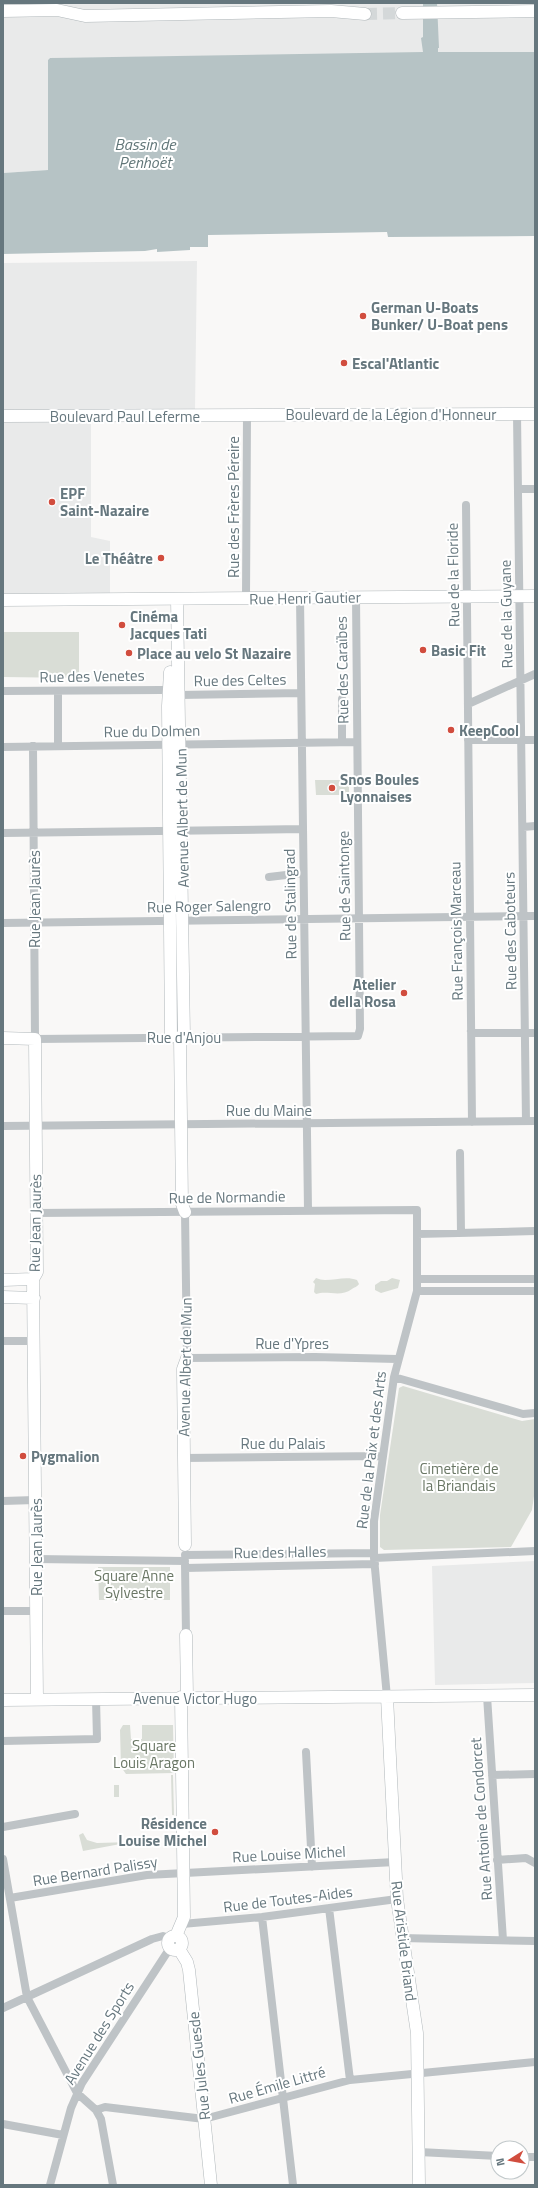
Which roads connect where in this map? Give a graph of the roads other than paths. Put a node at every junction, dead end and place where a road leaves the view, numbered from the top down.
1 (458, 7) edge
2 (535, 10) edge
3 (3, 11) edge
4 (402, 13) tunnel mouth
5 (365, 14) tunnel mouth
6 (517, 414) junction
7 (535, 414) edge
8 (247, 415) junction
9 (3, 416) edge
10 (535, 488) edge
11 (519, 489) junction
12 (466, 505) dead end
13 (467, 596) junction
14 (520, 596) junction
15 (535, 596) edge
16 (356, 597) junction
17 (246, 598) junction
18 (300, 598) junction
19 (173, 599) junction
20 (3, 600) edge
21 (535, 674) edge
22 (521, 680) junction
23 (3, 691) edge
24 (58, 691) junction
25 (174, 693) junction
26 (301, 693) junction
27 (342, 699) dead end
28 (468, 704) junction
29 (468, 740) junction
30 (522, 740) junction
31 (535, 740) edge
32 (342, 742) junction
33 (357, 742) junction
34 (302, 744) junction
35 (168, 745) junction
36 (181, 745) junction
37 (3, 746) edge
38 (33, 746) junction
39 (58, 746) junction
40 (523, 826) junction
41 (535, 826) edge
42 (303, 829) junction
43 (169, 831) junction
44 (182, 831) junction
45 (3, 833) edge
46 (33, 833) junction
47 (303, 873) junction
48 (269, 877) dead end
49 (524, 916) junction
50 (535, 916) edge
51 (470, 917) junction
52 (304, 919) junction
53 (359, 919) junction
54 (170, 921) junction
55 (183, 921) junction
56 (34, 922) junction
57 (3, 923) edge
58 (360, 1029) joint
59 (525, 1030) junction
60 (471, 1031) junction
61 (306, 1033) junction
62 (535, 1033) edge
63 (179, 1037) junction
64 (3, 1038) edge
65 (35, 1039) junction
66 (526, 1121) junction
67 (535, 1121) edge
68 (472, 1122) junction
69 (181, 1124) junction
70 (307, 1124) junction
71 (3, 1126) edge
72 (36, 1126) junction
73 (460, 1153) dead end
74 (308, 1210) junction
75 (417, 1210) joint
76 (185, 1212) junction
77 (36, 1213) junction
78 (535, 1231) edge
79 (461, 1233) junction
80 (417, 1234) junction
81 (35, 1276) junction
82 (418, 1279) junction
83 (535, 1279) edge
84 (3, 1280) edge
85 (417, 1291) junction
86 (535, 1291) edge
87 (3, 1297) edge
88 (34, 1298) junction
89 (34, 1341) junction
90 (3, 1342) edge
91 (188, 1358) junction
92 (397, 1359) junction
93 (394, 1377) junction
94 (535, 1413) edge
95 (382, 1456) junction
96 (184, 1458) junction
97 (35, 1500) junction
98 (3, 1501) edge
99 (535, 1551) edge
100 (185, 1557) junction
101 (374, 1558) junction
102 (36, 1559) junction
103 (3, 1611) edge
104 (36, 1611) junction
105 (186, 1634) joint
106 (535, 1695) edge
107 (487, 1696) junction
108 (184, 1697) junction
109 (387, 1697) junction
110 (37, 1699) junction
111 (96, 1699) junction
112 (3, 1700) edge
113 (3, 1741) edge
114 (306, 1752) dead end
115 (535, 1774) edge
116 (492, 1775) junction
117 (75, 1814) dead end
118 (3, 1827) edge
119 (3, 1859) edge
120 (497, 1860) junction
121 (395, 1862) junction
122 (535, 1863) edge
123 (312, 1867) junction
124 (184, 1874) junction
125 (10, 1898) junction
126 (397, 1899) junction
127 (330, 1908) junction
128 (262, 1917) junction
129 (182, 1924) junction
130 (402, 1938) junction
131 (502, 1940) junction
132 (535, 1941) edge
133 (173, 1943) junction
134 (27, 1997) junction
135 (3, 2008) edge
136 (535, 2062) edge
137 (418, 2073) junction
138 (350, 2080) junction
139 (77, 2093) junction
140 (283, 2099) junction
141 (96, 2110) junction
142 (204, 2119) junction
143 (3, 2124) edge
144 (63, 2135) junction
145 (419, 2152) junction
146 (490, 2156) edge
147 (50, 2185) edge
148 (113, 2185) edge
149 (211, 2185) edge
150 (293, 2185) edge
151 (419, 2185) edge

1 - 2 street
1 - 4 street
3 - 5 street
6 - 7 street, Boulevard de la Légion d'Honneur
6 - 8 street, Boulevard de la Légion d'Honneur
6 - 11 street, Rue de la Guyane
8 - 9 street, Boulevard Paul Leferme
8 - 17 street, Rue des Frères Péreire
10 - 11 street
11 - 14 street, Rue de la Guyane
12 - 13 street, Rue de la Floride
13 - 14 street, Rue Henri Gautier
13 - 16 street, Rue Henri Gautier
13 - 28 street, Rue de la Floride
14 - 15 street, Rue Henri Gautier
14 - 22 street, Rue de la Guyane
16 - 18 street, Rue Henri Gautier
16 - 33 street, Rue des Caraïbes
17 - 18 street, Rue Henri Gautier
17 - 19 street, Rue Henri Gautier
18 - 26 street, Rue de Stalingrad
19 - 20 street, Rue Henri Gautier
19 - 25 street, Avenue Albert de Mun
21 - 22 street
22 - 28 street
22 - 30 street, Rue de la Guyane
23 - 24 street, Rue des Venetes
24 - 25 street, Rue des Venetes
24 - 39 street
25 - 26 street, Rue des Celtes
25 - 35 street, Avenue Albert de Mun
25 - 36 street, Avenue Albert de Mun
26 - 34 street, Rue de Stalingrad
27 - 32 street
28 - 29 street, Rue de la Floride
29 - 30 street
29 - 51 street, Rue François Marceau
30 - 31 street
30 - 40 street, Rue des Caboteurs
32 - 33 street, Rue du Dolmen
32 - 34 street, Rue du Dolmen
33 - 53 street, Rue de Saintonge
34 - 36 street, Rue du Dolmen
34 - 42 street, Rue de Stalingrad
35 - 36 street, Rue du Dolmen
35 - 39 street, Rue du Dolmen
35 - 43 street, Avenue Albert de Mun
36 - 44 street, Avenue Albert de Mun
37 - 38 street, Rue du Dolmen
38 - 39 street, Rue du Dolmen
38 - 46 street, Rue Jean Jaurès
40 - 41 street
40 - 49 street, Rue des Caboteurs
42 - 44 street
42 - 47 street, Rue de Stalingrad
43 - 44 street
43 - 46 street
43 - 54 street, Avenue Albert de Mun
44 - 55 street, Avenue Albert de Mun
45 - 46 street
46 - 56 street, Rue Jean Jaurès
47 - 48 street
47 - 52 street, Rue de Stalingrad
49 - 50 street, Rue Roger Salengro
49 - 51 street, Rue Roger Salengro
49 - 59 street, Rue des Caboteurs
51 - 53 street, Rue Roger Salengro
51 - 60 street, Rue François Marceau
52 - 53 street, Rue Roger Salengro
52 - 55 street, Rue Roger Salengro
52 - 61 street, Rue de Stalingrad
53 - 58 street, Rue de Saintonge
54 - 55 street, Rue Roger Salengro
54 - 56 street, Rue Roger Salengro
54 - 63 street, Avenue Albert de Mun
55 - 63 street, Avenue Albert de Mun
56 - 57 street, Rue Roger Salengro
56 - 65 street, Rue Jean Jaurès
58 - 61 street, Rue d'Anjou
59 - 60 street
59 - 62 street
59 - 66 street, Rue des Caboteurs
60 - 68 street, Rue François Marceau
61 - 63 street, Rue d'Anjou
61 - 70 street, Rue de Stalingrad
63 - 65 street, Rue d'Anjou
63 - 69 street, Avenue Albert de Mun
64 - 65 street, Rue d'Anjou
65 - 72 street, Rue Jean Jaurès
66 - 67 street, Rue du Maine
66 - 68 street, Rue du Maine
68 - 70 street, Rue du Maine
69 - 70 street, Rue du Maine
69 - 72 street, Rue du Maine
69 - 76 street, Avenue Albert de Mun
70 - 74 street, Rue de Stalingrad
71 - 72 street, Rue du Maine
72 - 77 street, Rue Jean Jaurès
73 - 79 street
74 - 75 street, Rue de Normandie
74 - 76 street, Rue de Normandie
75 - 80 street, Rue de la Paix et des Arts
76 - 77 street, Rue de Normandie
76 - 91 street, Avenue Albert de Mun
77 - 81 street, Rue Jean Jaurès
78 - 79 street
79 - 80 street
80 - 82 street, Rue de la Paix et des Arts
81 - 84 street
81 - 88 street, Rue Jean Jaurès
82 - 83 street
82 - 85 street, Rue de la Paix et des Arts
85 - 86 street
85 - 92 street, Rue de la Paix et des Arts
87 - 88 street
88 - 89 street, Rue Jean Jaurès
89 - 90 street
89 - 97 street, Rue Jean Jaurès
91 - 92 street, Rue d'Ypres
91 - 96 street, Avenue Albert de Mun
92 - 93 street, Rue de la Paix et des Arts
93 - 94 street
93 - 95 street, Rue de la Paix et des Arts
95 - 96 street, Rue du Palais
95 - 101 street, Rue de la Paix et des Arts
96 - 100 street, Avenue Albert de Mun
97 - 98 street
97 - 102 street, Rue Jean Jaurès
99 - 101 street, Rue des Halles
100 - 101 street, Rue des Halles
100 - 101 street, Rue des Halles
100 - 102 street, Rue des Halles
100 - 105 street, Avenue Albert de Mun
101 - 109 street, Rue de la Paix et des Arts
102 - 104 street, Rue Jean Jaurès
103 - 104 street
104 - 110 street, Rue Jean Jaurès
105 - 108 street, Avenue Albert de Mun
106 - 107 street, Avenue Victor Hugo
107 - 109 street, Avenue Victor Hugo
107 - 116 street, Rue Antoine de Condorcet
108 - 109 street, Avenue Victor Hugo
108 - 111 street, Avenue Victor Hugo
108 - 124 street, Avenue Albert de Mun
109 - 121 street, Rue Aristide Briand
110 - 111 street, Avenue Victor Hugo
110 - 112 street, Avenue Victor Hugo
111 - 113 street
114 - 123 street
115 - 116 street
116 - 120 street, Rue Antoine de Condorcet
117 - 118 street
119 - 125 street
120 - 122 street
120 - 131 street, Rue Antoine de Condorcet
121 - 123 street, Rue Louise Michel
121 - 126 street, Rue Aristide Briand
123 - 124 street, Rue Louise Michel
124 - 125 street, Rue Bernard Palissy
124 - 129 street, Avenue Albert de Mun
125 - 134 street
126 - 127 street, Rue de Toutes-Aides
126 - 130 street, Rue Aristide Briand
127 - 128 street, Rue de Toutes-Aides
127 - 138 street
128 - 129 street, Rue de Toutes-Aides
128 - 140 street
129 - 133 street
130 - 131 street
130 - 137 street, Rue Aristide Briand
131 - 132 street
133 - 134 street
133 - 139 street, Avenue des Sports
133 - 142 street, Rue Jules Guesde
134 - 135 street
134 - 139 street
136 - 137 street, Rue Émile Littré
137 - 138 street, Rue Émile Littré
137 - 145 street, Rue Aristide Briand
138 - 140 street, Rue Émile Littré
139 - 141 street
139 - 144 street, Avenue des Sports
140 - 142 street, Rue Émile Littré
140 - 150 street
141 - 142 street, Rue Émile Littré
141 - 148 street
142 - 149 street, Rue Jules Guesde
143 - 144 street
144 - 147 street, Avenue des Sports
145 - 146 street
145 - 151 street, Rue Aristide Briand

